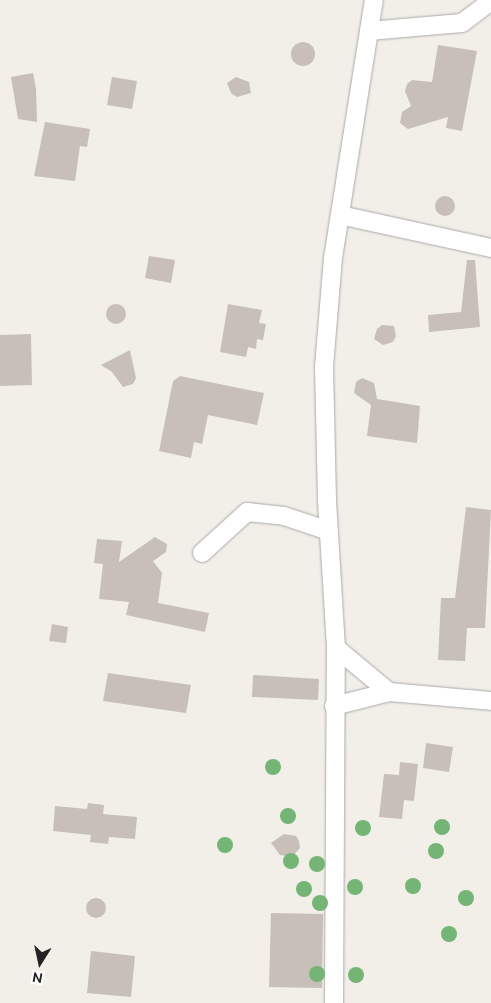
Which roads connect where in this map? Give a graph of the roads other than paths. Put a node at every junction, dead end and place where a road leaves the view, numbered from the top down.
1 (374, 0) edge
2 (491, 1) edge
3 (369, 31) junction
4 (340, 215) junction
5 (491, 248) edge
6 (329, 531) junction
7 (202, 553) dead end
8 (336, 648) junction
9 (389, 692) junction
10 (491, 701) edge
11 (334, 706) junction
12 (334, 1003) edge

1 - 3 street
2 - 3 street
3 - 4 street
4 - 5 street
4 - 6 street
6 - 7 street
6 - 8 street
8 - 9 street
8 - 11 street
9 - 10 street
9 - 11 street
11 - 12 street

